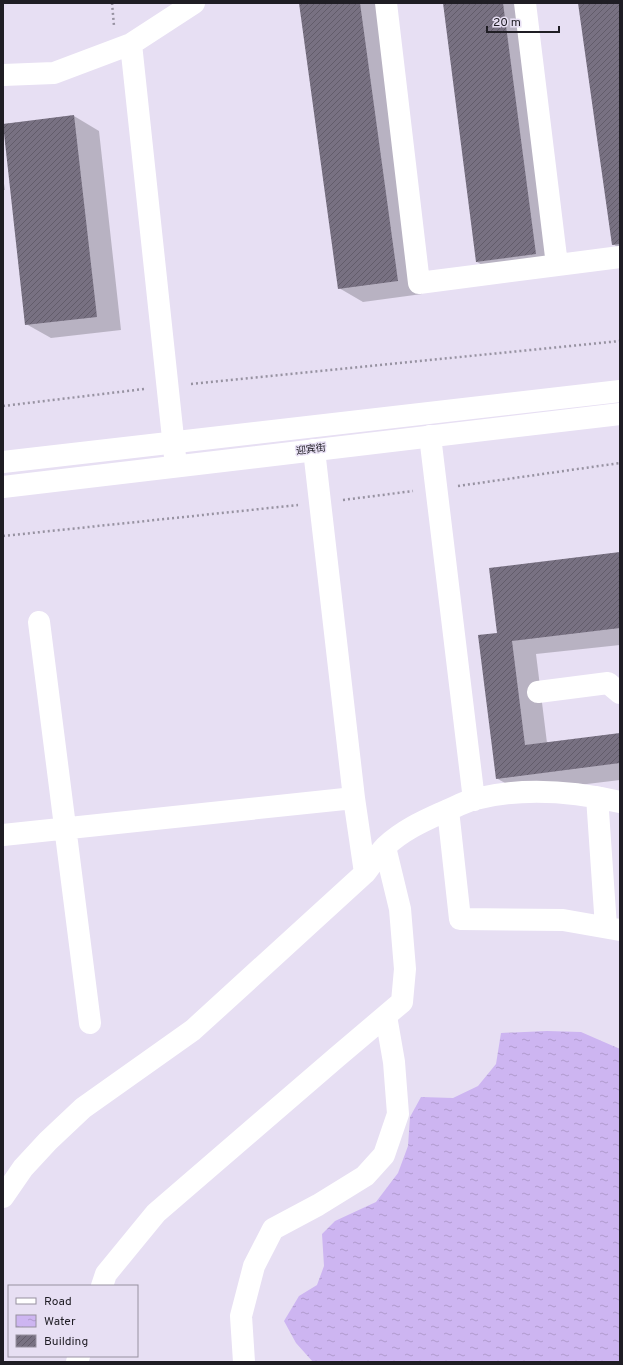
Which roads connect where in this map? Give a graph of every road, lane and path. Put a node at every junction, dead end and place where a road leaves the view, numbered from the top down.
1 (194, 3) edge
2 (386, 3) edge
3 (524, 3) edge
4 (131, 44) junction
5 (3, 76) edge
6 (620, 257) edge
7 (557, 265) junction
8 (620, 341) edge
9 (168, 386) junction
10 (620, 391) edge
11 (3, 406) edge
12 (620, 414) edge
13 (430, 436) junction
14 (172, 443) junction
15 (314, 450) junction
16 (3, 462) edge
17 (176, 466) junction
18 (3, 487) edge
19 (39, 622) dead end
20 (538, 692) dead end
21 (620, 693) edge
22 (597, 797) junction
23 (354, 798) junction
24 (474, 800) junction
25 (620, 802) edge
26 (448, 810) junction
27 (65, 828) junction
28 (3, 835) edge
29 (385, 847) junction
30 (365, 873) junction
31 (613, 928) edge
32 (386, 1016) junction
33 (90, 1023) dead end
34 (3, 1197) edge
35 (102, 1285) edge
36 (244, 1362) edge

1 - 4 street
2 - 7 street
3 - 7 street
4 - 5 street
4 - 9 street
6 - 7 street
8 - 9 path
9 - 11 path
9 - 14 street
10 - 14 street
12 - 13 street, 迎宾街
13 - 15 street, 迎宾街
13 - 24 street
14 - 16 street
14 - 17 street
15 - 17 street, 迎宾街
15 - 23 street
17 - 18 street, 迎宾街
19 - 27 street
20 - 21 street
22 - 24 street
22 - 25 street
22 - 31 street
23 - 27 street
23 - 30 street
24 - 26 street
26 - 29 street
26 - 31 street
27 - 28 street
27 - 33 street
29 - 30 street
29 - 32 street
30 - 34 street
32 - 35 street
32 - 36 street

